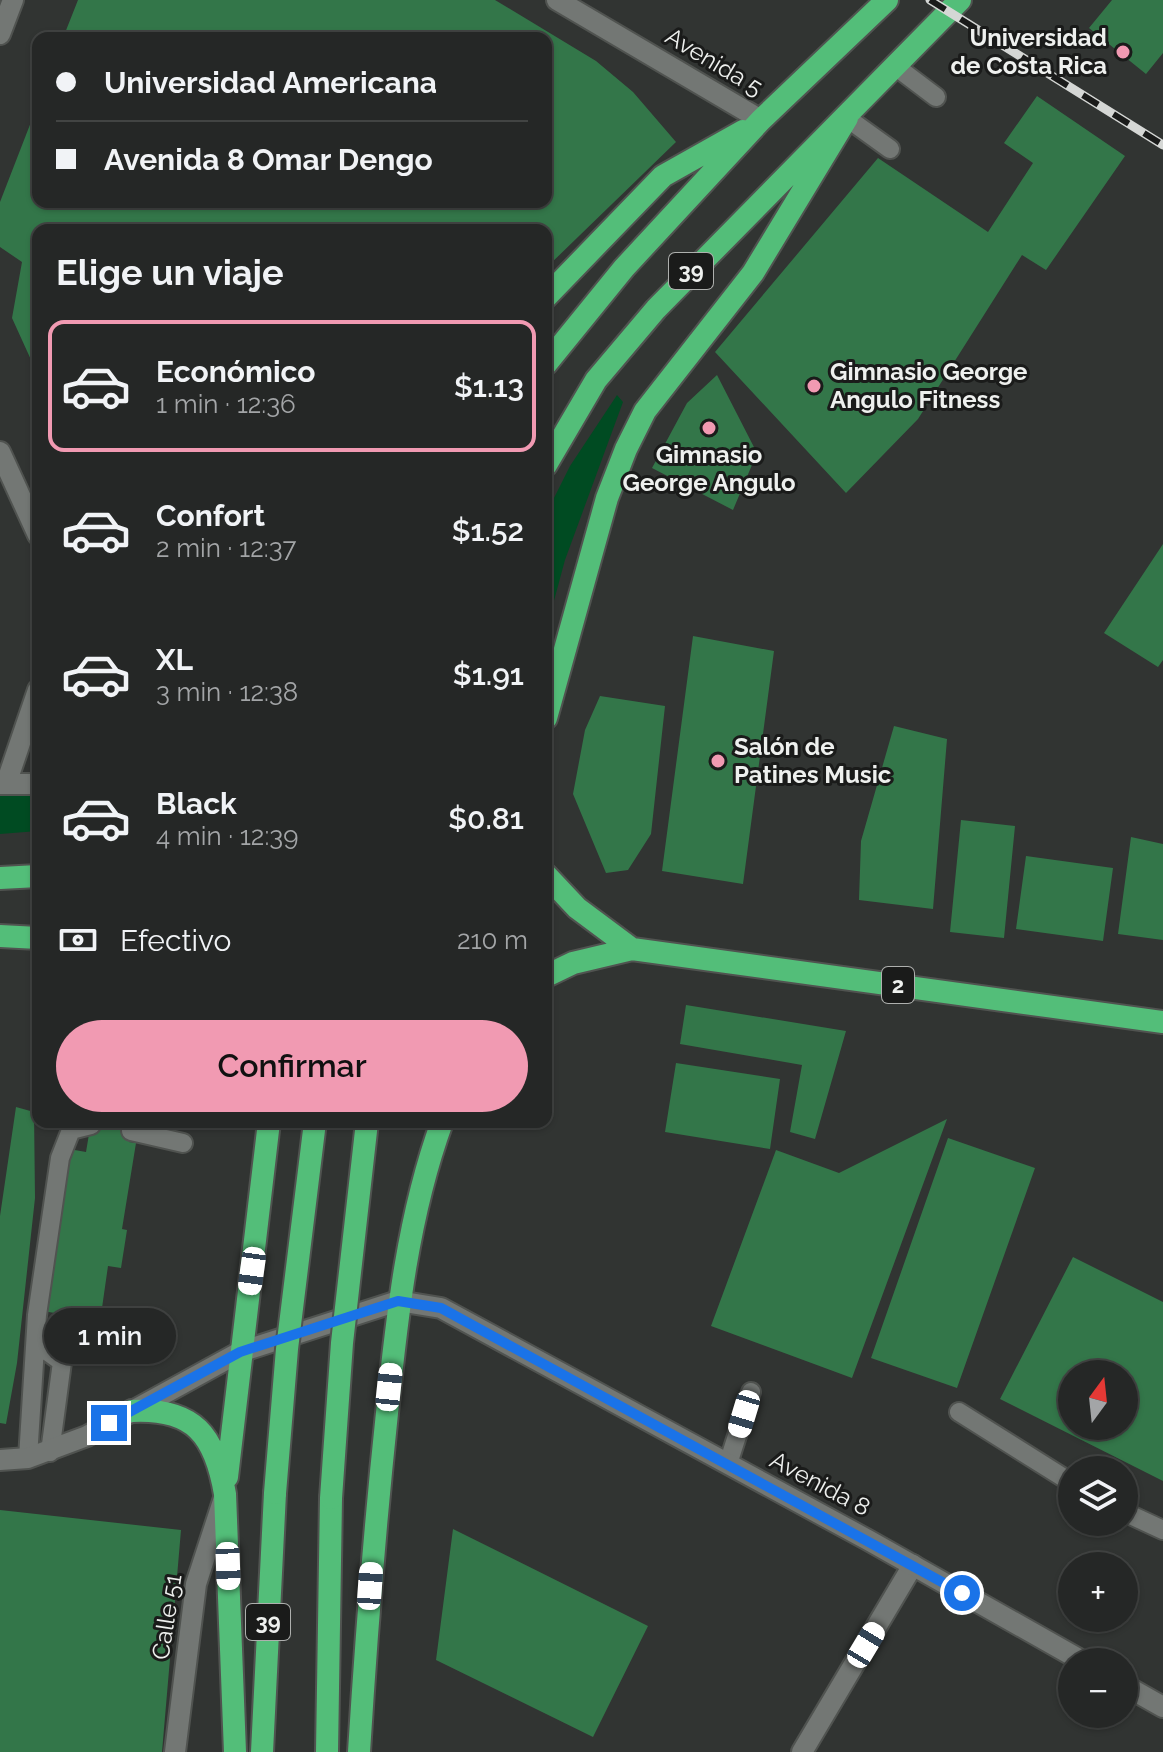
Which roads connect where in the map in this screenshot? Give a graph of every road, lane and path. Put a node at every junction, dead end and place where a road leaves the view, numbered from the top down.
1 (13, 0) edge
2 (557, 0) edge
3 (887, 0) edge
4 (958, 4) edge
5 (0, 34) edge
6 (895, 66) junction
7 (936, 97) dead end
8 (847, 118) junction
9 (761, 120) junction
10 (890, 149) dead end
11 (552, 291) edge
12 (552, 357) edge
13 (0, 452) edge
14 (552, 453) edge
15 (32, 522) edge
16 (552, 696) edge
17 (32, 706) edge
18 (3, 784) edge
19 (32, 784) edge
20 (32, 876) edge
21 (0, 878) edge
22 (552, 881) edge
23 (0, 936) edge
24 (32, 938) edge
25 (632, 949) junction
26 (552, 973) edge
27 (1163, 1022) edge
28 (79, 1128) edge
29 (138, 1128) edge
30 (269, 1128) edge
31 (314, 1128) edge
32 (366, 1128) edge
33 (440, 1128) edge
34 (183, 1143) dead end
35 (398, 1301) junction
36 (37, 1344) junction
37 (240, 1352) junction
38 (751, 1392) dead end
39 (132, 1411) junction
40 (959, 1412) dead end
41 (50, 1452) junction
42 (28, 1458) junction
43 (0, 1460) edge
44 (728, 1464) junction
45 (1058, 1474) edge
46 (225, 1494) junction
47 (1138, 1518) edge
48 (1163, 1530) edge
49 (913, 1565) junction
50 (1059, 1648) edge
51 (1138, 1693) edge
52 (1163, 1707) edge
53 (175, 1752) edge
54 (235, 1752) edge
55 (262, 1752) edge
56 (327, 1752) edge
57 (359, 1752) edge
58 (802, 1752) edge

1 - 5 street
2 - 9 street, Avenida 5
3 - 9 highway, 39
4 - 6 highway, 39
6 - 7 lane
6 - 8 highway, 39
8 - 10 lane
8 - 14 highway, 39
8 - 16 highway
9 - 11 highway
9 - 12 highway, 39
13 - 15 street
17 - 18 street
18 - 19 street
20 - 21 highway
22 - 25 highway, 2
23 - 24 highway
25 - 26 highway, 2
25 - 27 highway, 2
28 - 36 lane
29 - 34 lane
30 - 37 highway
31 - 55 highway, 39, bridge
32 - 56 highway, bridge
33 - 35 highway
35 - 37 street
35 - 44 street, Avenida 8
35 - 57 highway
36 - 41 lane
36 - 42 lane
37 - 39 street
37 - 46 highway
38 - 44 lane
39 - 41 street
39 - 46 highway
40 - 45 lane
41 - 42 street
42 - 43 street
44 - 49 street, Avenida 8
46 - 53 street, Calle 51
46 - 54 highway
47 - 48 lane
49 - 50 street, Avenida 8
49 - 58 street
51 - 52 street

